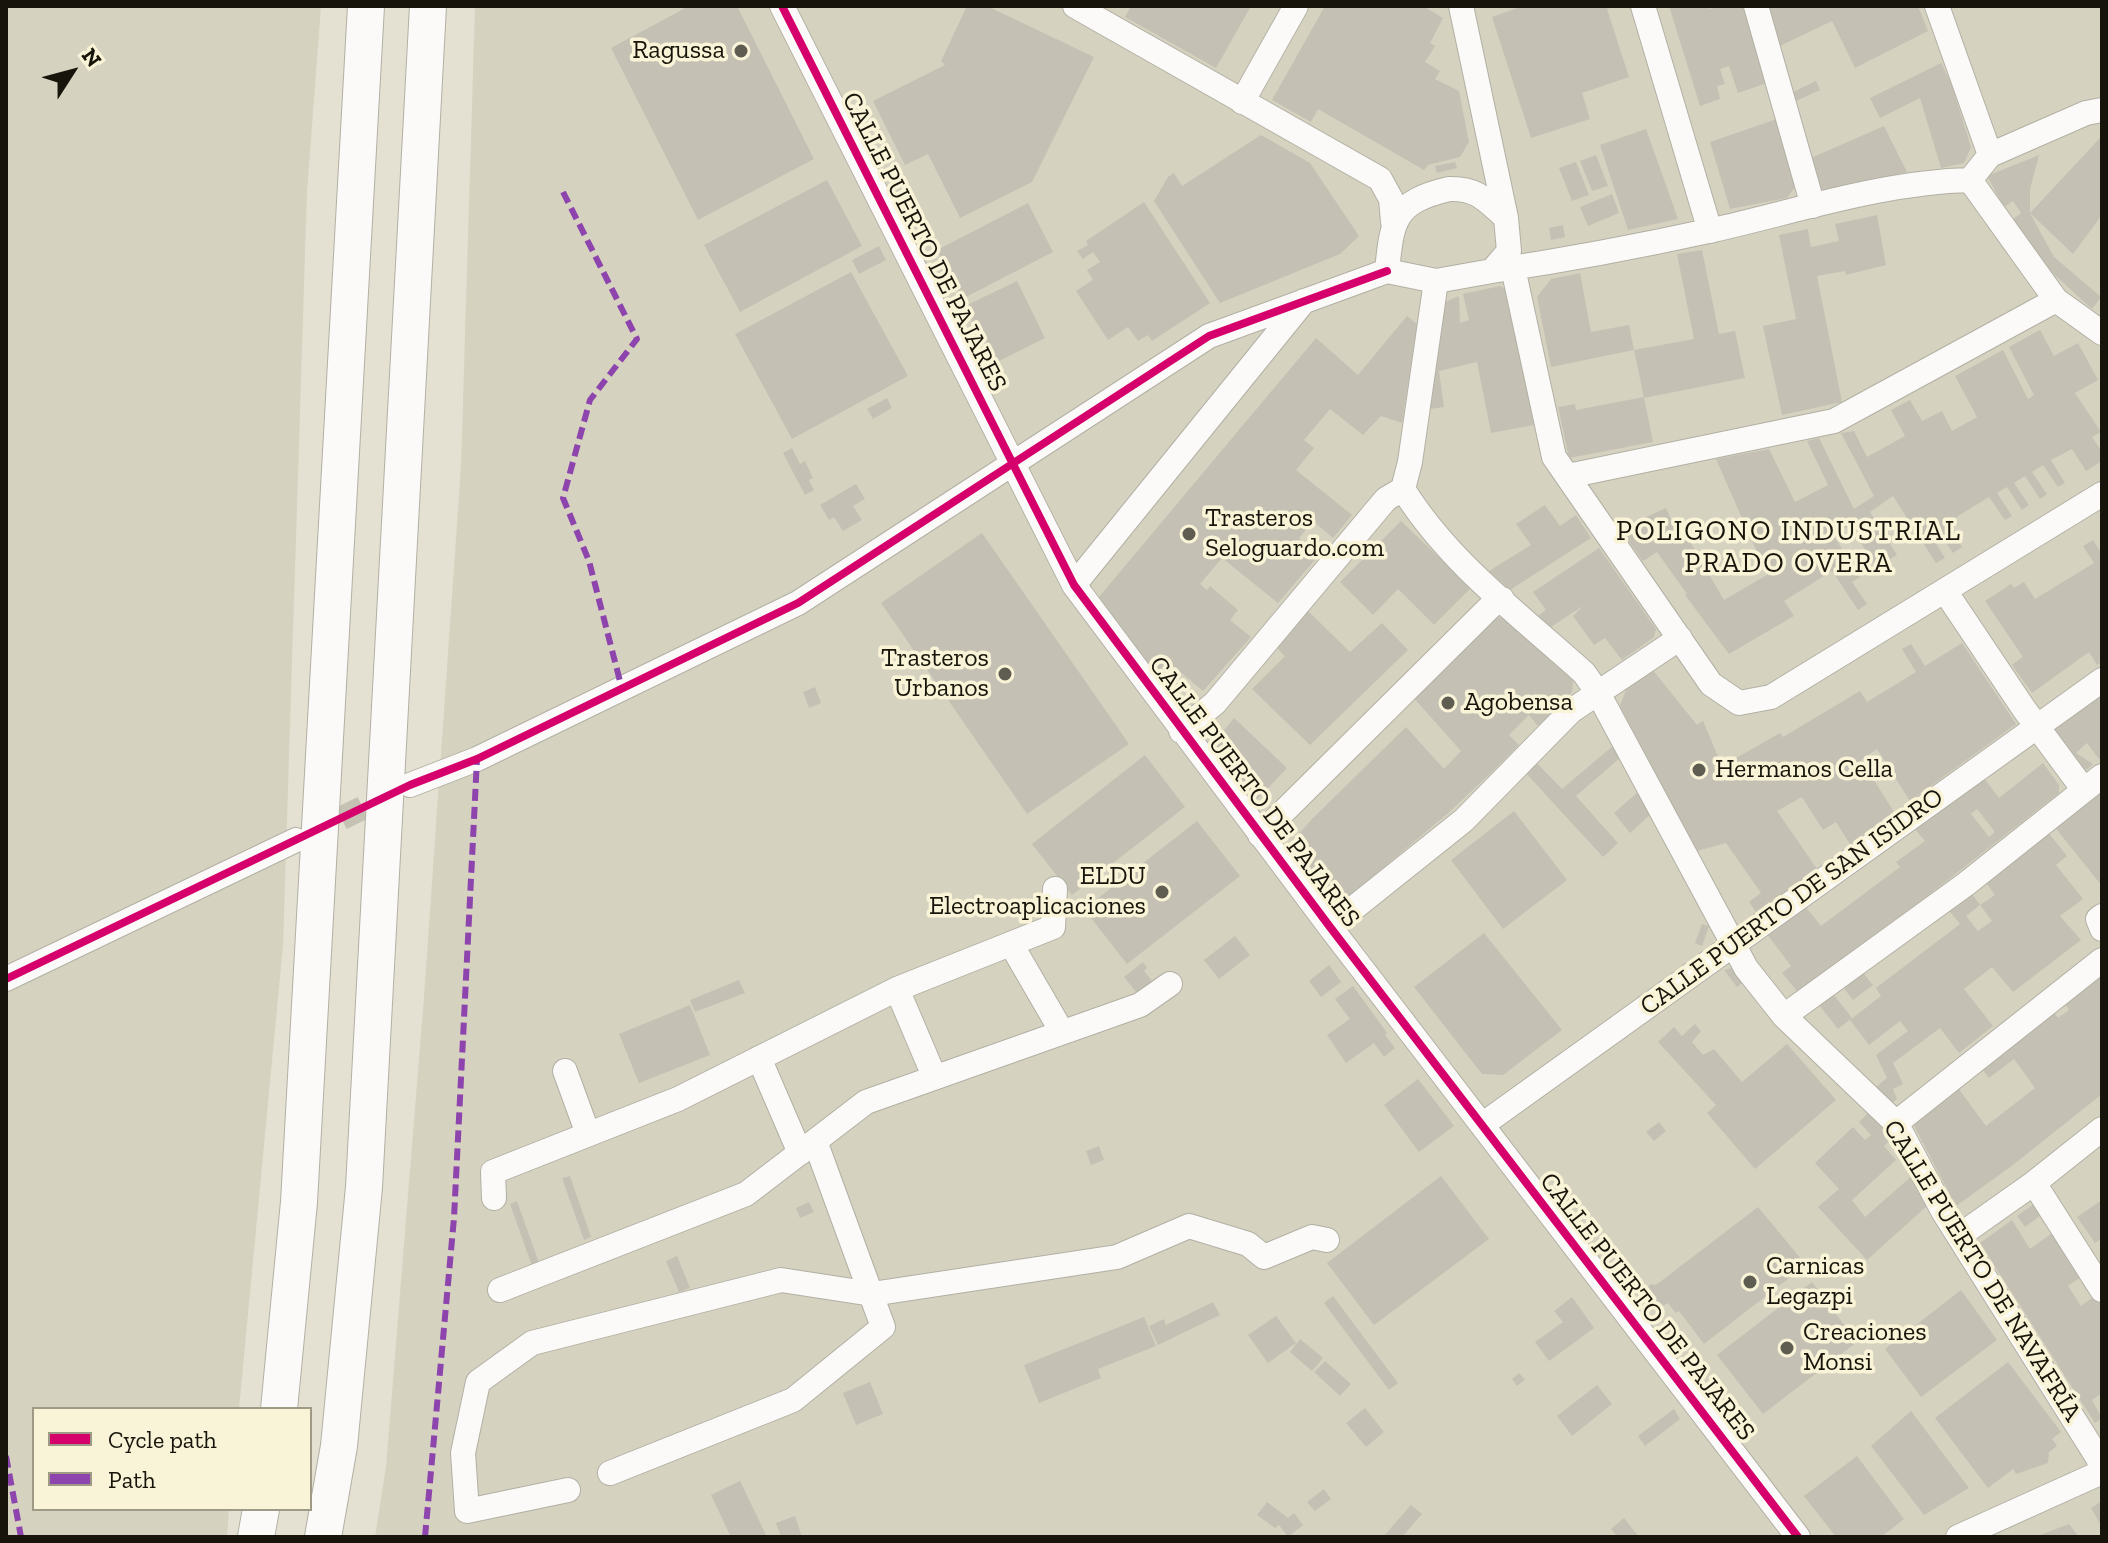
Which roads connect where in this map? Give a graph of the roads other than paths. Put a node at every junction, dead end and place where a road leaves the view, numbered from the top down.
1 (366, 6) edge
2 (428, 6) edge
3 (782, 6) edge
4 (1296, 6) edge
5 (1461, 6) edge
6 (1643, 6) edge
7 (1756, 6) edge
8 (1937, 6) edge
9 (1089, 9) edge
10 (1242, 102) junction
11 (2102, 110) edge
12 (1491, 148) junction
13 (1990, 155) junction
14 (1970, 180) junction
15 (1466, 189) junction
16 (1813, 206) junction
17 (1393, 222) junction
18 (1508, 228) junction
19 (1710, 231) junction
20 (1546, 262) junction
21 (1502, 269) junction
22 (1387, 271) junction
23 (1436, 281) junction
24 (1305, 300) junction
25 (2056, 300) junction
26 (2102, 333) edge
27 (1015, 464) junction
28 (1568, 476) junction
29 (1403, 489) junction
30 (2102, 494) edge
31 (1074, 585) junction
32 (1945, 591) junction
33 (1502, 599) junction
34 (1680, 638) junction
35 (2102, 680) edge
36 (1598, 693) junction
37 (2036, 727) junction
38 (1181, 731) junction
39 (2093, 783) edge
40 (410, 785) tunnel mouth
41 (1260, 835) junction
42 (296, 840) tunnel mouth
43 (1055, 889) dead end
44 (2102, 916) edge
45 (1330, 927) junction
46 (2102, 929) edge
47 (1733, 943) junction
48 (1011, 944) junction
49 (2102, 960) edge
50 (6, 979) edge
51 (1170, 984) dead end
52 (897, 989) junction
53 (1784, 1016) junction
54 (1062, 1032) junction
55 (759, 1058) junction
56 (565, 1071) dead end
57 (934, 1076) junction
58 (1896, 1123) junction
59 (1482, 1125) junction
60 (2102, 1129) edge
61 (588, 1134) junction
62 (808, 1147) junction
63 (2034, 1183) junction
64 (494, 1198) dead end
65 (1959, 1236) junction
66 (1327, 1240) dead end
67 (500, 1290) dead end
68 (2102, 1290) edge
69 (872, 1294) junction
70 (279, 1407) edge
71 (2102, 1471) edge
72 (610, 1473) dead end
73 (568, 1490) dead end
74 (261, 1511) edge
75 (256, 1537) edge
76 (323, 1537) edge
77 (1798, 1537) edge
78 (1958, 1537) edge

1 - 70 highway
2 - 76 highway
3 - 27 street, CALLE PUERTO DE PAJARES
4 - 10 street
5 - 12 street
6 - 19 street
7 - 16 street
8 - 13 street
9 - 10 street
10 - 17 street
11 - 13 street
12 - 15 street
12 - 18 street
13 - 14 street
14 - 16 street
14 - 25 street
15 - 17 street
15 - 18 street
16 - 19 street
17 - 22 street
18 - 20 street
18 - 21 street
19 - 20 street
20 - 21 street
21 - 23 street
21 - 28 street
22 - 23 street
22 - 24 street
23 - 29 street
24 - 27 street
24 - 31 street
25 - 26 street
25 - 28 street
27 - 31 street, CALLE PUERTO DE PAJARES
27 - 40 street
28 - 34 street
29 - 33 street, CALLE PUERTO DE NAVAFRÍA
29 - 38 street
30 - 32 street
31 - 38 street, CALLE PUERTO DE PAJARES
32 - 34 street
32 - 37 street
33 - 36 street, CALLE PUERTO DE NAVAFRÍA
33 - 41 street
34 - 36 street
35 - 37 street, CALLE PUERTO DE SAN ISIDRO
36 - 45 street
36 - 47 street, CALLE PUERTO DE NAVAFRÍA
37 - 39 street
37 - 47 street, CALLE PUERTO DE SAN ISIDRO
38 - 41 street, CALLE PUERTO DE PAJARES
39 - 53 street
41 - 45 street, CALLE PUERTO DE PAJARES
42 - 50 street
43 - 48 street
44 - 46 street
45 - 59 street, CALLE PUERTO DE PAJARES
47 - 53 street, CALLE PUERTO DE NAVAFRÍA
47 - 59 street, CALLE PUERTO DE SAN ISIDRO
48 - 52 street
48 - 54 street
49 - 58 street
51 - 54 street
52 - 55 street
52 - 57 street
53 - 58 street, CALLE PUERTO DE NAVAFRÍA
54 - 57 street
55 - 61 street
55 - 62 street
56 - 61 street
57 - 62 street
58 - 65 street, CALLE PUERTO DE NAVAFRÍA
59 - 77 street, CALLE PUERTO DE PAJARES
60 - 63 street
61 - 64 street
62 - 67 street
62 - 69 street
63 - 65 street
63 - 68 street
65 - 71 street, CALLE PUERTO DE NAVAFRÍA
66 - 69 street
69 - 72 street
69 - 73 street
71 - 78 street
74 - 75 highway

